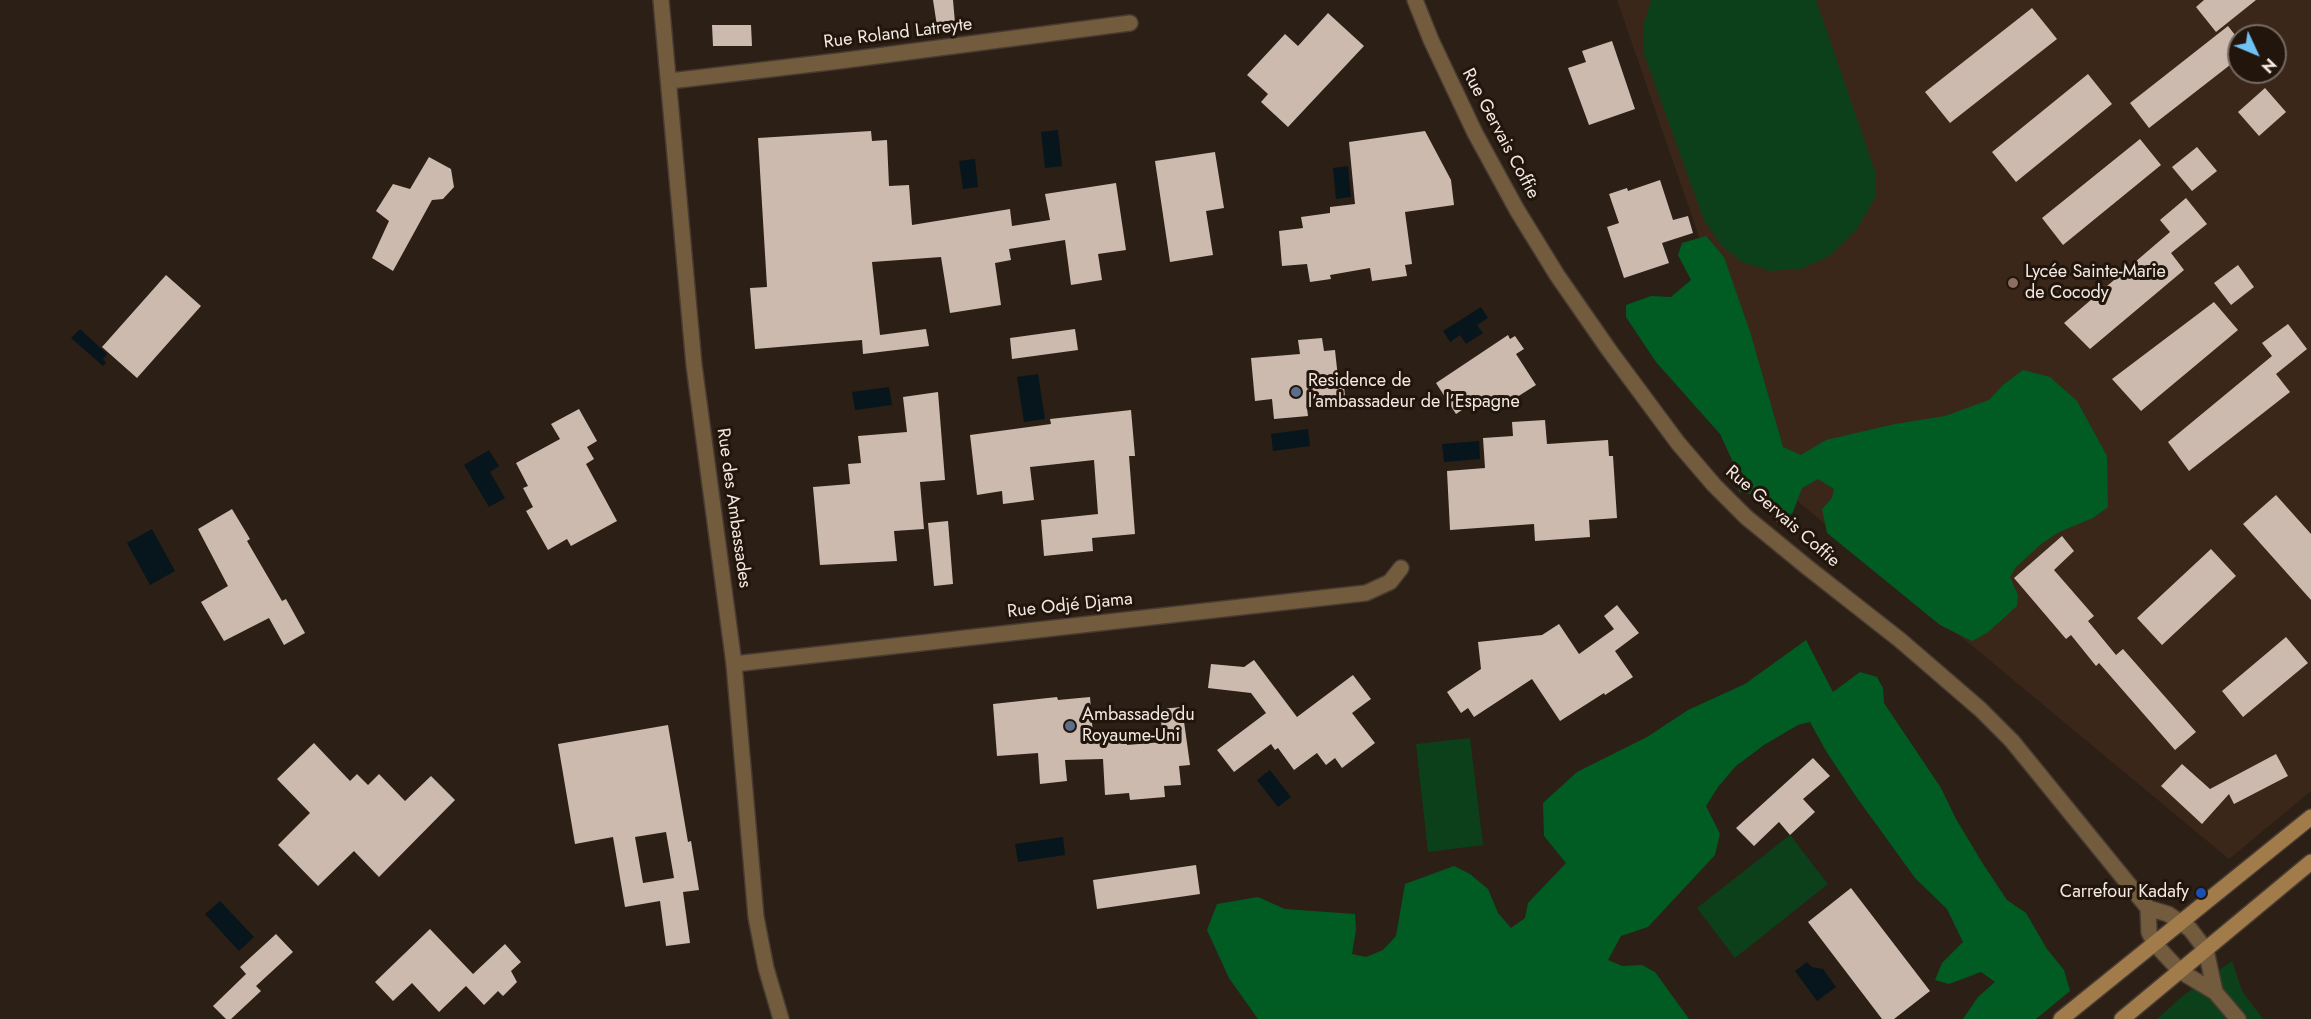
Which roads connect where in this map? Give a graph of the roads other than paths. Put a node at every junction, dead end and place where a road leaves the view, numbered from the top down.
1 (661, 0) edge
2 (1415, 0) edge
3 (1130, 23) dead end
4 (670, 81) junction
5 (1401, 568) dead end
6 (734, 663) junction
7 (2311, 817) edge
8 (2311, 862) edge
9 (2148, 908) junction
10 (2182, 922) junction
11 (2154, 944) junction
12 (2205, 950) junction
13 (2180, 972) junction
14 (2215, 992) junction
15 (781, 1019) edge
16 (2061, 1019) edge
17 (2122, 1019) edge
18 (2238, 1019) edge

1 - 4 street, Rue des Ambassades
2 - 9 street, Rue Gervais Coffie
3 - 4 street, Rue Roland Latreyte
4 - 6 street, Rue des Ambassades
5 - 6 street, Rue Odjé Djama
6 - 15 street, Rue des Ambassades
7 - 10 main road
8 - 12 main road
9 - 10 street
9 - 11 street
10 - 11 main road
10 - 12 street
11 - 13 street
11 - 16 main road
12 - 13 main road
12 - 14 street
13 - 14 street
13 - 17 main road
14 - 18 street

